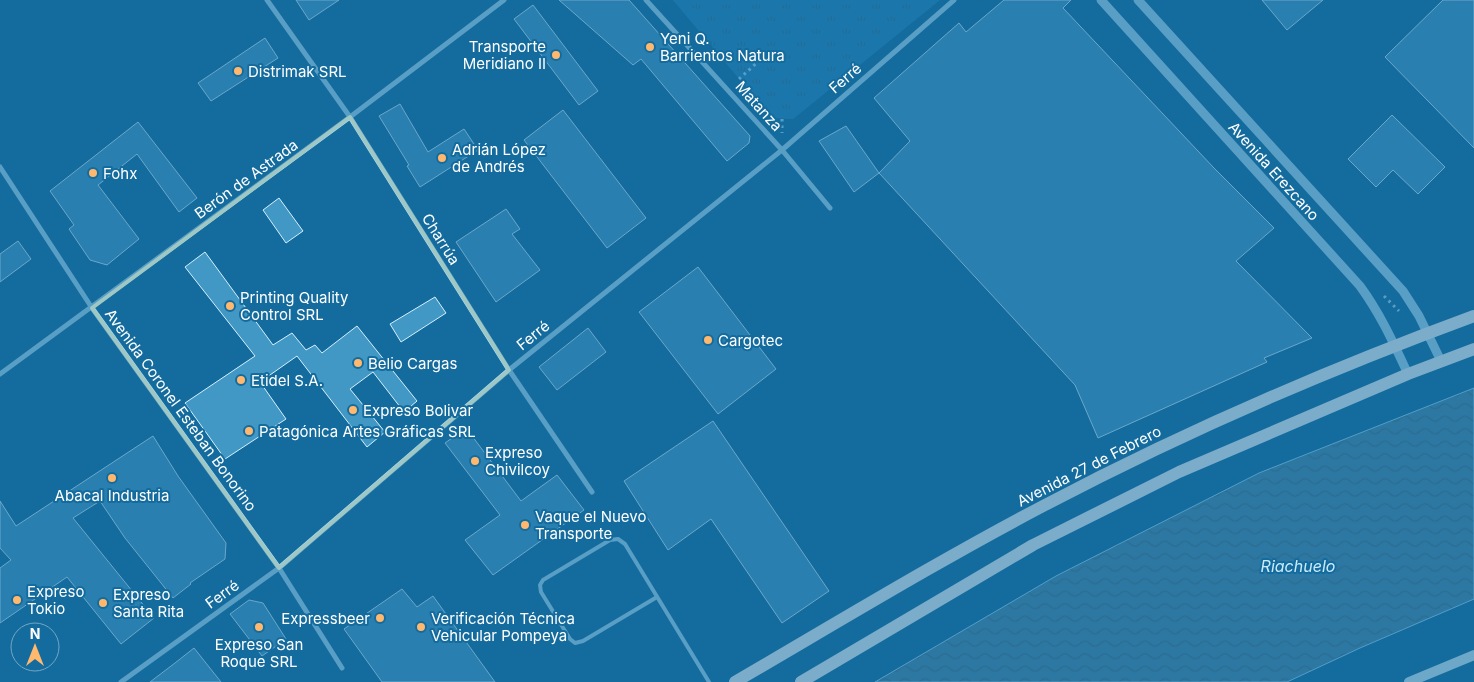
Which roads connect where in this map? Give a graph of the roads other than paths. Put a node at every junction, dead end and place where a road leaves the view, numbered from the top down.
1 (267, 0) edge
2 (504, 0) edge
3 (646, 0) edge
4 (954, 0) edge
5 (1101, 0) edge
6 (1138, 0) edge
7 (350, 118) junction
8 (782, 150) junction
9 (0, 167) edge
10 (830, 208) dead end
11 (92, 308) junction
12 (1474, 316) edge
13 (1427, 333) junction
14 (1395, 346) junction
15 (1474, 349) edge
16 (1441, 361) junction
17 (509, 370) junction
18 (0, 374) edge
19 (1408, 374) junction
20 (592, 492) dead end
21 (279, 568) junction
22 (657, 597) junction
23 (1474, 655) edge
24 (342, 668) dead end
25 (121, 682) edge
26 (709, 682) edge
27 (735, 682) edge
28 (801, 682) edge
29 (1409, 682) edge

1 - 7 street, Charrúa
2 - 7 street, Berón de Astrada
3 - 8 street, Matanza
4 - 8 street, Ferré
5 - 14 street, Avenida Erezcano
6 - 13 street, Avenida Erezcano
7 - 11 street, Berón de Astrada
7 - 17 street, Charrúa
8 - 10 street, Matanza
8 - 17 street, Ferré
9 - 11 street, Avenida Coronel Esteban Bonorino
11 - 18 street, Berón de Astrada
11 - 21 street, Avenida Coronel Esteban Bonorino
12 - 13 main road, Avenida 27 de Febrero
13 - 14 main road, Avenida 27 de Febrero
13 - 16 street, Avenida Erezcano
14 - 19 street, Avenida Erezcano
14 - 27 main road, Avenida 27 de Febrero
15 - 16 main road
16 - 19 main road
17 - 20 street, Charrúa
17 - 21 street, Ferré
19 - 28 main road
21 - 24 street, Avenida Coronel Esteban Bonorino
21 - 25 street, Ferré
22 - 22 lane
22 - 26 lane
23 - 29 main road

